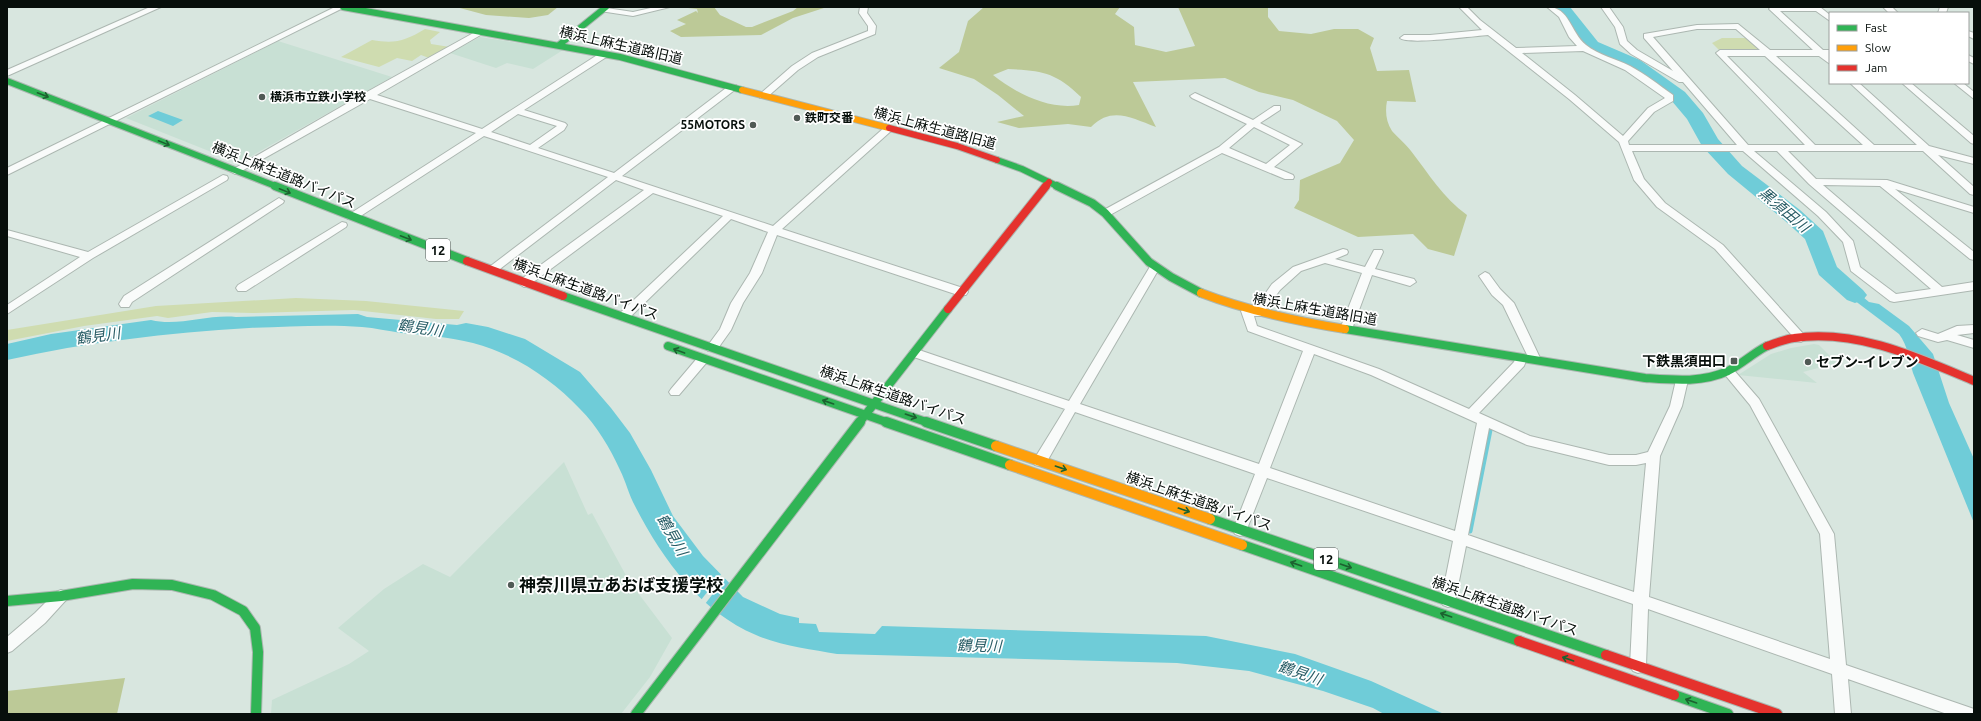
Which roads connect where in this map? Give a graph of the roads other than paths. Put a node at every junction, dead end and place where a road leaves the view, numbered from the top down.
1 (157, 7) edge
2 (342, 7) edge
3 (666, 7) edge
4 (864, 7) edge
5 (1462, 7) edge
6 (1551, 7) edge
7 (1604, 7) edge
8 (605, 8) edge
9 (1816, 8) edge
10 (1829, 18) edge
11 (1490, 32) junction
12 (480, 33) junction
13 (1404, 38) dead end
14 (559, 45) junction
15 (1584, 48) junction
16 (1515, 51) junction
17 (1769, 53) junction
18 (1820, 53) junction
19 (1829, 53) edge
20 (605, 54) junction
21 (1829, 60) edge
22 (7, 73) edge
23 (7, 81) edge
24 (1688, 84) junction
25 (1855, 84) edge
26 (1907, 84) edge
27 (1959, 84) edge
28 (733, 87) junction
29 (368, 95) junction
30 (763, 96) junction
31 (1195, 96) dead end
32 (1974, 96) edge
33 (1277, 108) dead end
34 (517, 111) junction
35 (110, 121) junction
36 (81, 123) dead end
37 (1254, 123) junction
38 (96, 129) junction
39 (888, 129) junction
40 (484, 133) junction
41 (110, 134) dead end
42 (1974, 141) edge
43 (1624, 145) junction
44 (1779, 147) junction
45 (1812, 147) junction
46 (1871, 147) junction
47 (531, 148) junction
48 (1743, 148) junction
49 (1925, 148) junction
50 (1222, 149) junction
51 (1974, 161) edge
52 (1267, 168) junction
53 (235, 171) junction
54 (7, 172) edge
55 (208, 173) dead end
56 (616, 176) junction
57 (1289, 177) dead end
58 (226, 180) joint
59 (1049, 182) junction
60 (1814, 182) junction
61 (1881, 183) junction
62 (651, 189) junction
63 (1974, 192) edge
64 (265, 195) dead end
65 (283, 202) joint
66 (1974, 210) edge
67 (1106, 213) junction
68 (729, 216) junction
69 (352, 217) junction
70 (328, 220) dead end
71 (345, 227) joint
72 (774, 231) junction
73 (7, 233) edge
74 (1343, 252) dead end
75 (1378, 252) dead end
76 (89, 256) junction
77 (1974, 258) edge
78 (1324, 259) junction
79 (1156, 267) junction
80 (492, 270) junction
81 (1368, 272) junction
82 (1485, 276) dead end
83 (1410, 282) dead end
84 (524, 283) junction
85 (1974, 286) edge
86 (242, 288) dead end
87 (1940, 290) junction
88 (962, 292) junction
89 (124, 304) dead end
90 (7, 310) edge
91 (1252, 312) junction
92 (622, 317) junction
93 (1974, 328) edge
94 (1346, 329) junction
95 (1922, 334) dead end
96 (1947, 336) junction
97 (1801, 338) junction
98 (656, 342) dead end
99 (1974, 344) edge
100 (712, 348) junction
101 (1310, 348) junction
102 (915, 353) junction
103 (1521, 358) junction
104 (703, 359) junction
105 (1535, 360) junction
106 (1728, 371) junction
107 (1682, 380) junction
108 (1974, 381) edge
109 (675, 392) dead end
110 (875, 403) junction
111 (1072, 406) junction
112 (865, 415) junction
113 (1470, 415) junction
114 (1484, 421) junction
115 (1653, 456) junction
116 (1040, 461) junction
117 (1262, 471) junction
118 (1240, 530) junction
119 (1460, 538) junction
120 (61, 596) junction
121 (1641, 600) junction
122 (7, 601) edge
123 (1448, 601) junction
124 (7, 646) edge
125 (1638, 666) junction
126 (1839, 668) junction
127 (256, 714) edge
128 (636, 714) edge
129 (1728, 714) edge
130 (1777, 714) edge
131 (1843, 714) edge
132 (1968, 714) edge

1 - 22 street
2 - 12 street, 横浜上麻生道路旧道
2 - 35 street
3 - 8 street
4 - 30 street
5 - 11 street
6 - 15 street
7 - 24 street
8 - 14 street
9 - 10 street
9 - 18 street
11 - 13 street
11 - 16 street
12 - 14 street, 横浜上麻生道路旧道
12 - 29 street
14 - 20 street, 横浜上麻生道路旧道
15 - 16 street
15 - 43 street
16 - 43 street
17 - 18 street
17 - 24 street
17 - 45 street
17 - 46 street
18 - 19 street
18 - 21 street
20 - 28 street, 横浜上麻生道路旧道
20 - 34 street
23 -> 35 street, 横浜上麻生道路バイパス / 12
24 - 48 street
25 - 49 street
26 - 42 street
27 - 32 street
28 - 30 street, 横浜上麻生道路旧道
28 - 56 street
29 - 40 street
29 - 53 street
30 - 39 street, 横浜上麻生道路旧道
31 - 37 street
33 - 37 street
34 - 40 street
34 - 47 street
35 - 38 street
35 -> 53 street, 横浜上麻生道路バイパス / 12
36 - 38 street
37 - 50 street
37 - 52 street
38 - 41 street
38 - 54 street
39 - 59 street, 横浜上麻生道路旧道
39 - 72 street
40 - 47 street
40 - 69 street
43 - 48 street
43 - 97 street
44 - 45 street
44 - 48 street
44 - 60 street
45 - 46 street
46 - 49 street
47 - 56 street
48 - 87 street
49 - 51 street
49 - 63 street
50 - 52 street
50 - 67 street
52 - 57 street
53 -> 69 street, 横浜上麻生道路バイパス / 12
55 - 58 street, 横浜上麻生道路バイパス
56 - 62 street
56 - 80 street
58 - 76 street
59 - 67 street, 横浜上麻生道路旧道
59 - 88 street
60 - 61 street
60 - 87 street
61 - 66 street
61 - 77 street
62 - 68 street
62 - 84 street
64 - 65 street, 横浜上麻生道路バイパス
65 - 89 street
67 - 79 street, 横浜上麻生道路旧道
68 - 72 street
68 - 92 street
69 -> 80 street, 横浜上麻生道路バイパス / 12
70 - 71 street, 横浜上麻生道路バイパス
71 - 86 street
72 - 88 street
72 - 100 street
73 - 76 street
74 - 78 street
75 - 81 street
76 - 90 street
78 - 81 street
78 - 91 street
79 - 91 street, 横浜上麻生道路旧道
79 - 111 street
80 - 84 street, 横浜上麻生道路バイパス / 12
81 - 83 street
81 - 94 street
82 - 105 street
84 - 92 street, 横浜上麻生道路バイパス / 12
85 - 87 street
88 - 102 street
91 - 94 street, 横浜上麻生道路旧道
91 - 101 street
92 - 100 street, 横浜上麻生道路バイパス / 12
93 - 96 street
94 - 103 street, 横浜上麻生道路旧道
95 - 96 street
96 - 99 street
97 - 106 street, 横浜上麻生道路旧道
97 - 108 street, 横浜上麻生道路旧道
104 -> 98 street, 横浜上麻生道路バイパス / 12
100 - 110 street, 横浜上麻生道路バイパス / 12
101 - 113 street
101 - 117 street
102 - 110 street
102 - 111 street
103 - 105 street, 横浜上麻生道路旧道
103 - 113 street
104 - 109 street
112 -> 104 street, 横浜上麻生道路バイパス / 12
105 - 107 street, 横浜上麻生道路旧道
106 - 107 street, 横浜上麻生道路旧道
106 - 126 street
107 - 115 street
110 - 112 street
110 -> 116 street, 横浜上麻生道路バイパス / 12
111 - 116 street
111 - 117 street
112 - 128 street
129 -> 112 street, 横浜上麻生道路バイパス / 12
113 - 114 street
114 - 115 street
114 - 119 street
115 - 121 street
116 -> 118 street, 横浜上麻生道路バイパス / 12
117 - 118 street
117 - 119 street
118 -> 123 street, 横浜上麻生道路バイパス / 12
119 - 121 street
119 - 123 street
120 - 122 street
120 - 124 street
120 - 127 street
121 - 125 street
121 - 126 street
123 - 125 street, 横浜上麻生道路バイパス / 12
125 - 130 street, 横浜上麻生道路バイパス / 12
126 - 131 street
126 - 132 street

